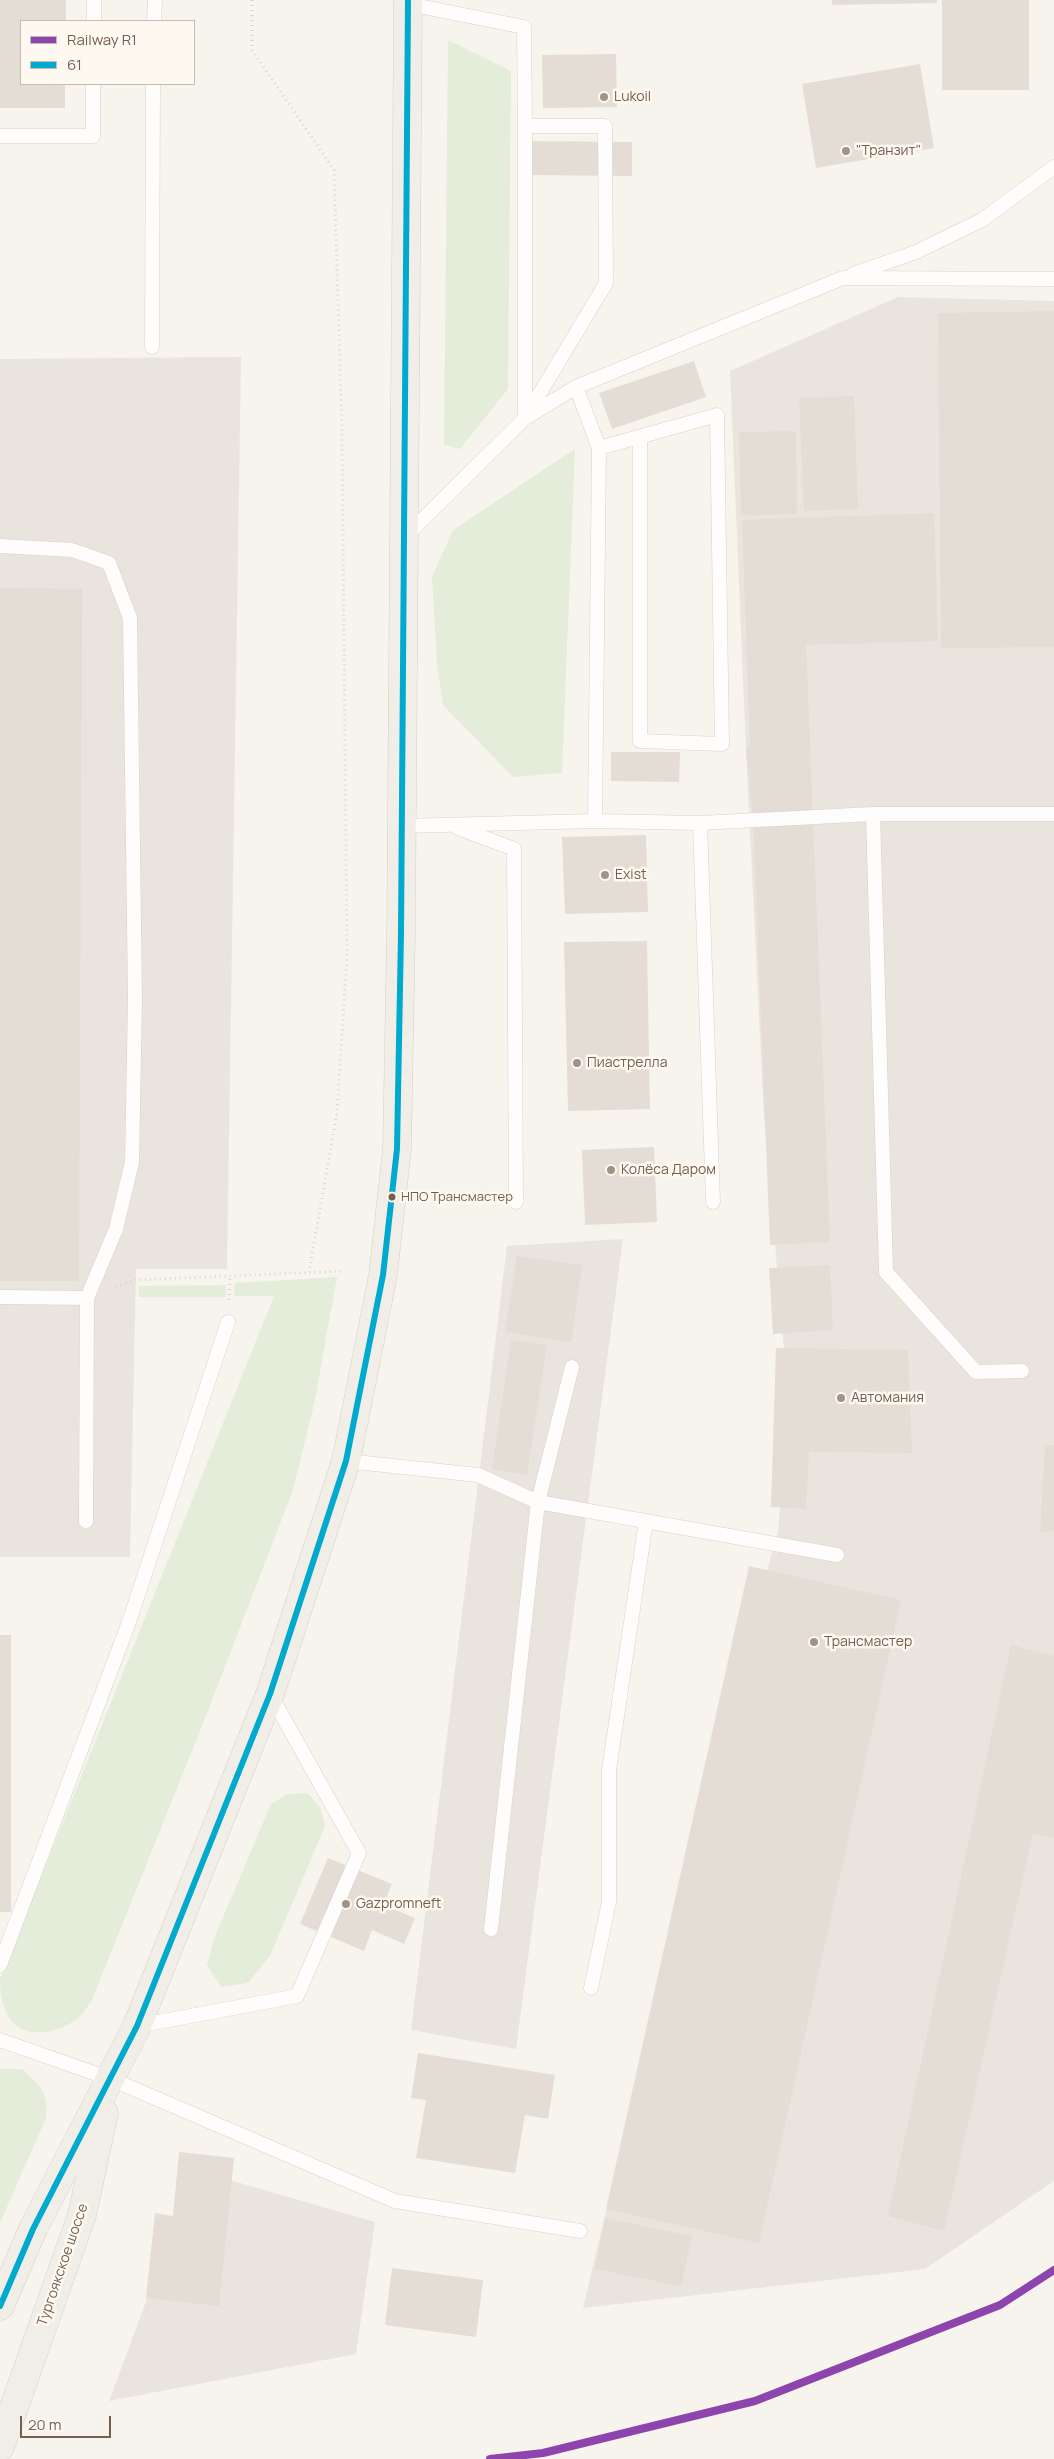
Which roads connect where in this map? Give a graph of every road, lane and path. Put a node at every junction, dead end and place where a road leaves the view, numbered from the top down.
1 (94, 0) edge
2 (155, 0) edge
3 (252, 0) edge
4 (408, 2) edge
5 (94, 20) edge
6 (154, 20) edge
7 (93, 85) edge
8 (153, 85) edge
9 (525, 126) junction
10 (0, 136) edge
11 (1054, 167) edge
12 (843, 278) junction
13 (1054, 279) edge
14 (152, 347) dead end
15 (576, 387) junction
16 (525, 418) junction
17 (640, 437) junction
18 (599, 448) junction
19 (404, 538) junction
20 (0, 546) edge
21 (872, 814) junction
22 (1054, 814) edge
23 (596, 821) junction
24 (700, 823) junction
25 (450, 825) junction
26 (402, 826) junction
27 (516, 1202) dead end
28 (713, 1202) dead end
29 (344, 1271) dead end
30 (309, 1272) junction
31 (135, 1280) dead end
32 (0, 1297) edge
33 (87, 1298) junction
34 (228, 1322) dead end
35 (572, 1367) dead end
36 (1022, 1371) dead end
37 (346, 1461) junction
38 (538, 1502) junction
39 (86, 1521) dead end
40 (646, 1521) junction
41 (837, 1554) dead end
42 (270, 1694) junction
43 (492, 1929) dead end
44 (0, 1965) edge
45 (591, 1988) dead end
46 (136, 2026) junction
47 (0, 2040) edge
48 (111, 2079) junction
49 (580, 2231) dead end
50 (0, 2306) edge
51 (0, 2447) edge

1 - 5 lane
2 - 6 lane
3 - 30 path
4 - 9 lane
4 - 19 main road, Тургоякское шоссе
7 - 10 lane
8 - 14 lane
9 - 16 lane
9 - 16 lane
11 - 12 lane
12 - 13 lane
12 - 15 lane
15 - 16 lane
15 - 18 lane
16 - 19 lane
17 - 17 lane
17 - 18 lane
18 - 23 lane
19 - 26 main road, Тургоякское шоссе
20 - 33 lane
21 - 22 lane
21 - 24 lane
21 - 36 lane
23 - 24 lane
23 - 25 lane
24 - 28 lane
25 - 26 lane
25 - 27 lane
26 - 37 main road, Тургоякское шоссе
29 - 30 path
30 - 31 path
32 - 33 lane
33 - 39 lane
34 - 44 lane
35 - 38 lane
37 - 38 lane
37 - 42 main road, Тургоякское шоссе
38 - 40 lane
38 - 43 lane
40 - 41 lane
40 - 45 lane
42 - 46 main road, Тургоякское шоссе
42 - 46 lane
46 - 48 main road, Тургоякское шоссе
47 - 48 lane
48 - 49 lane
48 - 50 main road, Тургоякское шоссе
48 - 51 main road, Тургоякское шоссе

